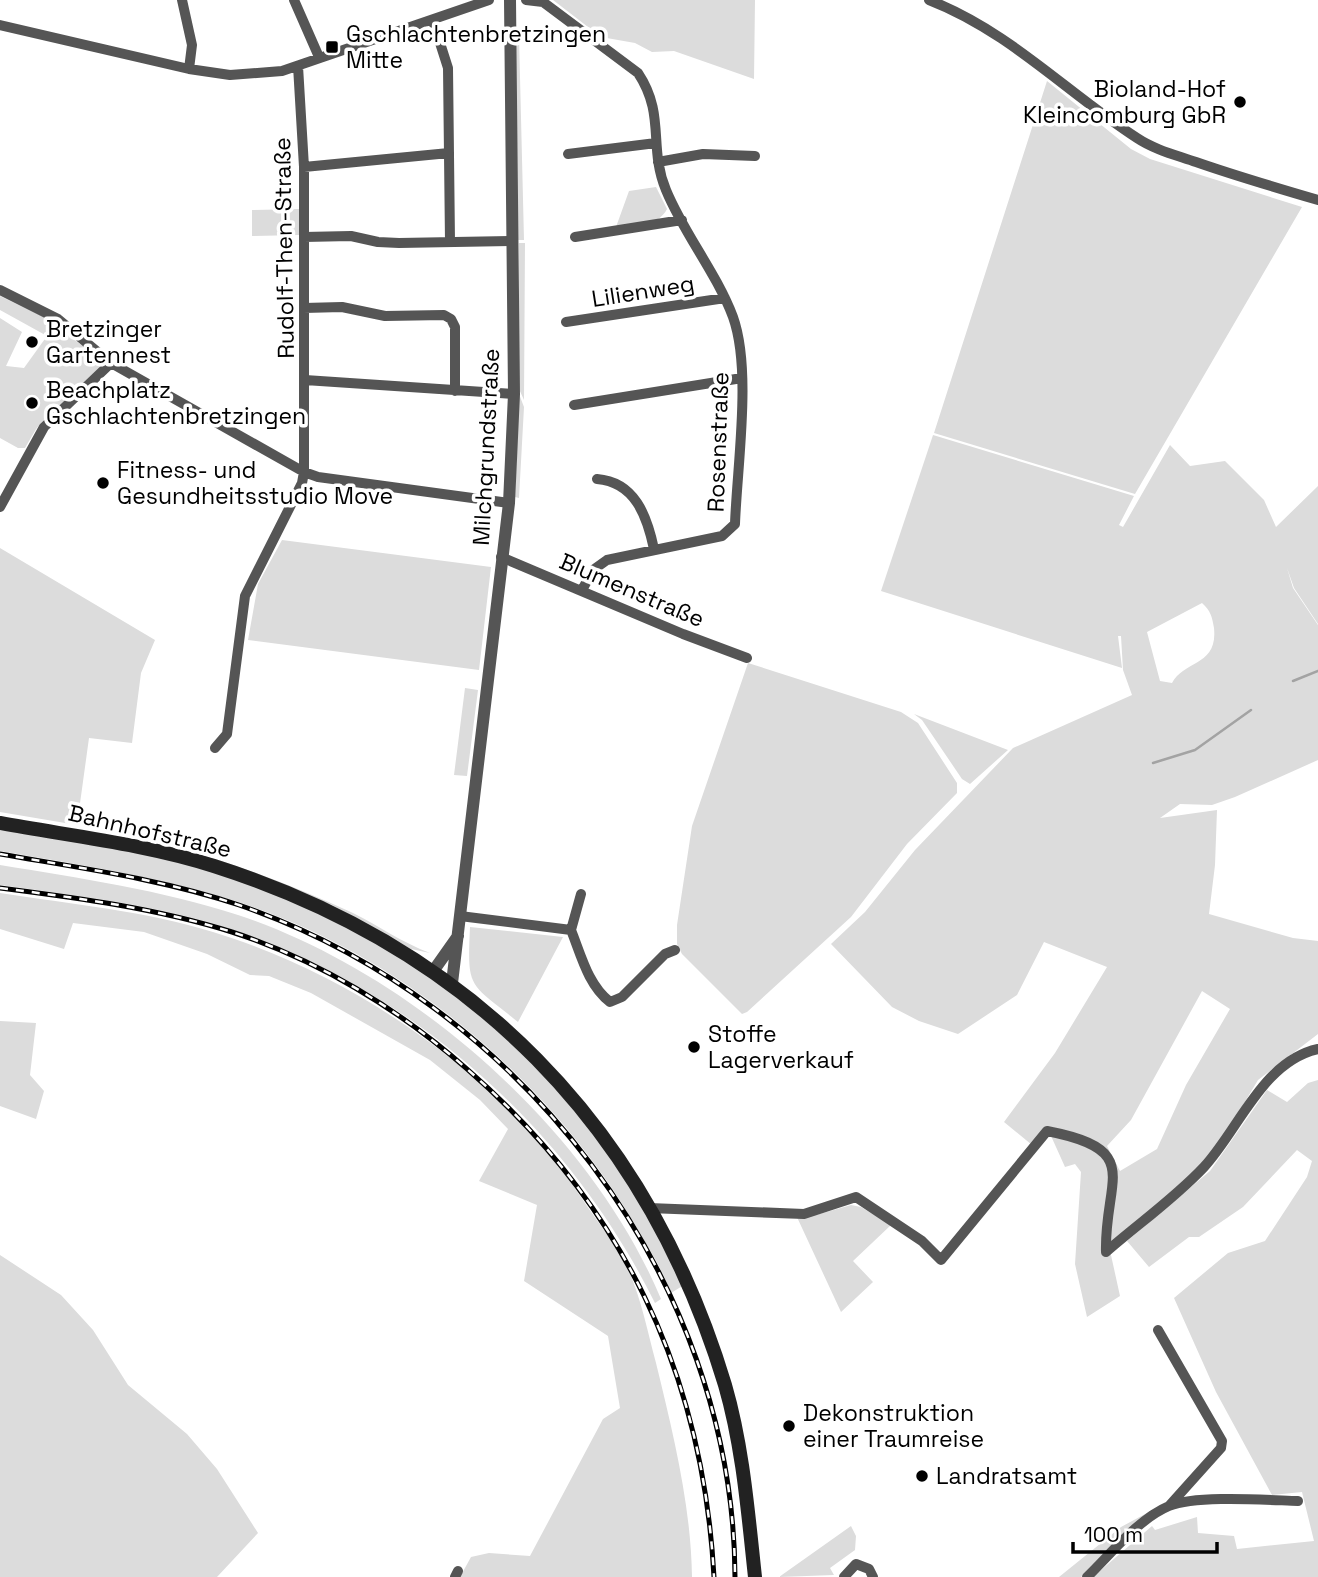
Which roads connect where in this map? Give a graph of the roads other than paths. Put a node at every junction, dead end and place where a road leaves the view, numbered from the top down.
1 (182, 0) edge
2 (294, 0) edge
3 (489, 0) edge
4 (510, 0) edge
5 (526, 0) edge
6 (929, 0) edge
7 (433, 21) junction
8 (0, 24) edge
9 (319, 57) junction
10 (298, 65) junction
11 (189, 69) junction
12 (656, 144) junction
13 (449, 153) junction
14 (568, 154) dead end
15 (755, 156) dead end
16 (657, 162) junction
17 (304, 167) junction
18 (1315, 199) edge
19 (681, 220) junction
20 (304, 237) junction
21 (575, 237) dead end
22 (512, 241) junction
23 (450, 242) junction
24 (0, 290) edge
25 (725, 298) junction
26 (304, 307) junction
27 (566, 322) dead end
28 (111, 363) junction
29 (742, 378) junction
30 (304, 380) junction
31 (455, 391) junction
32 (514, 394) junction
33 (574, 405) dead end
34 (304, 472) junction
35 (597, 480) dead end
36 (509, 503) junction
37 (0, 506) edge
38 (654, 549) junction
39 (501, 558) junction
40 (582, 590) junction
41 (747, 658) dead end
42 (215, 748) dead end
43 (0, 823) edge
44 (581, 894) dead end
45 (460, 916) junction
46 (571, 930) junction
47 (458, 935) junction
48 (675, 950) dead end
49 (434, 970) junction
50 (452, 983) junction
51 (1318, 1049) edge
52 (649, 1208) junction
53 (1158, 1330) dead end
54 (1298, 1501) dead end
55 (1168, 1507) junction
56 (755, 1577) edge
57 (844, 1577) edge
58 (873, 1577) edge
59 (1087, 1577) edge

1 - 11 street
2 - 9 street
3 - 7 street
4 - 22 street, Milchgrundstraße
5 - 12 street, Rosenstraße
6 - 18 street
7 - 9 street
7 - 13 street
8 - 11 street
9 - 10 street
10 - 11 street
10 - 17 street, Rudolf-Then-Straße
12 - 14 street
12 - 16 street, Rosenstraße
13 - 17 street
13 - 23 street
15 - 16 street
16 - 19 street, Rosenstraße
17 - 20 street, Rudolf-Then-Straße
19 - 21 street
19 - 25 street, Rosenstraße
20 - 23 street
20 - 26 street, Rudolf-Then-Straße
22 - 23 street
22 - 32 street, Milchgrundstraße
24 - 28 street
25 - 27 street, Lilienweg
25 - 29 street, Rosenstraße
26 - 30 street, Rudolf-Then-Straße
26 - 31 street
28 - 34 street
28 - 37 street
29 - 33 street
29 - 38 street, Rosenstraße
30 - 31 street
30 - 34 street, Rudolf-Then-Straße
31 - 32 street
32 - 36 street, Milchgrundstraße
34 - 36 street
34 - 42 street, Rudolf-Then-Straße
35 - 38 street
36 - 39 street, Milchgrundstraße
38 - 40 street, Rosenstraße
39 - 40 street, Blumenstraße
39 - 45 street, Milchgrundstraße
40 - 41 street, Blumenstraße
43 - 49 main road, Bahnhofstraße
44 - 46 street
45 - 46 street
45 - 47 street, Milchgrundstraße
46 - 48 street
47 - 49 street, Milchgrundstraße
47 - 50 street, Milchgrundstraße
49 - 50 main road, Bahnhofstraße
50 - 52 main road, Bahnhofstraße
51 - 52 street
52 - 56 main road, Bahnhofstraße
53 - 55 street
54 - 55 street
55 - 59 street
57 - 58 street

